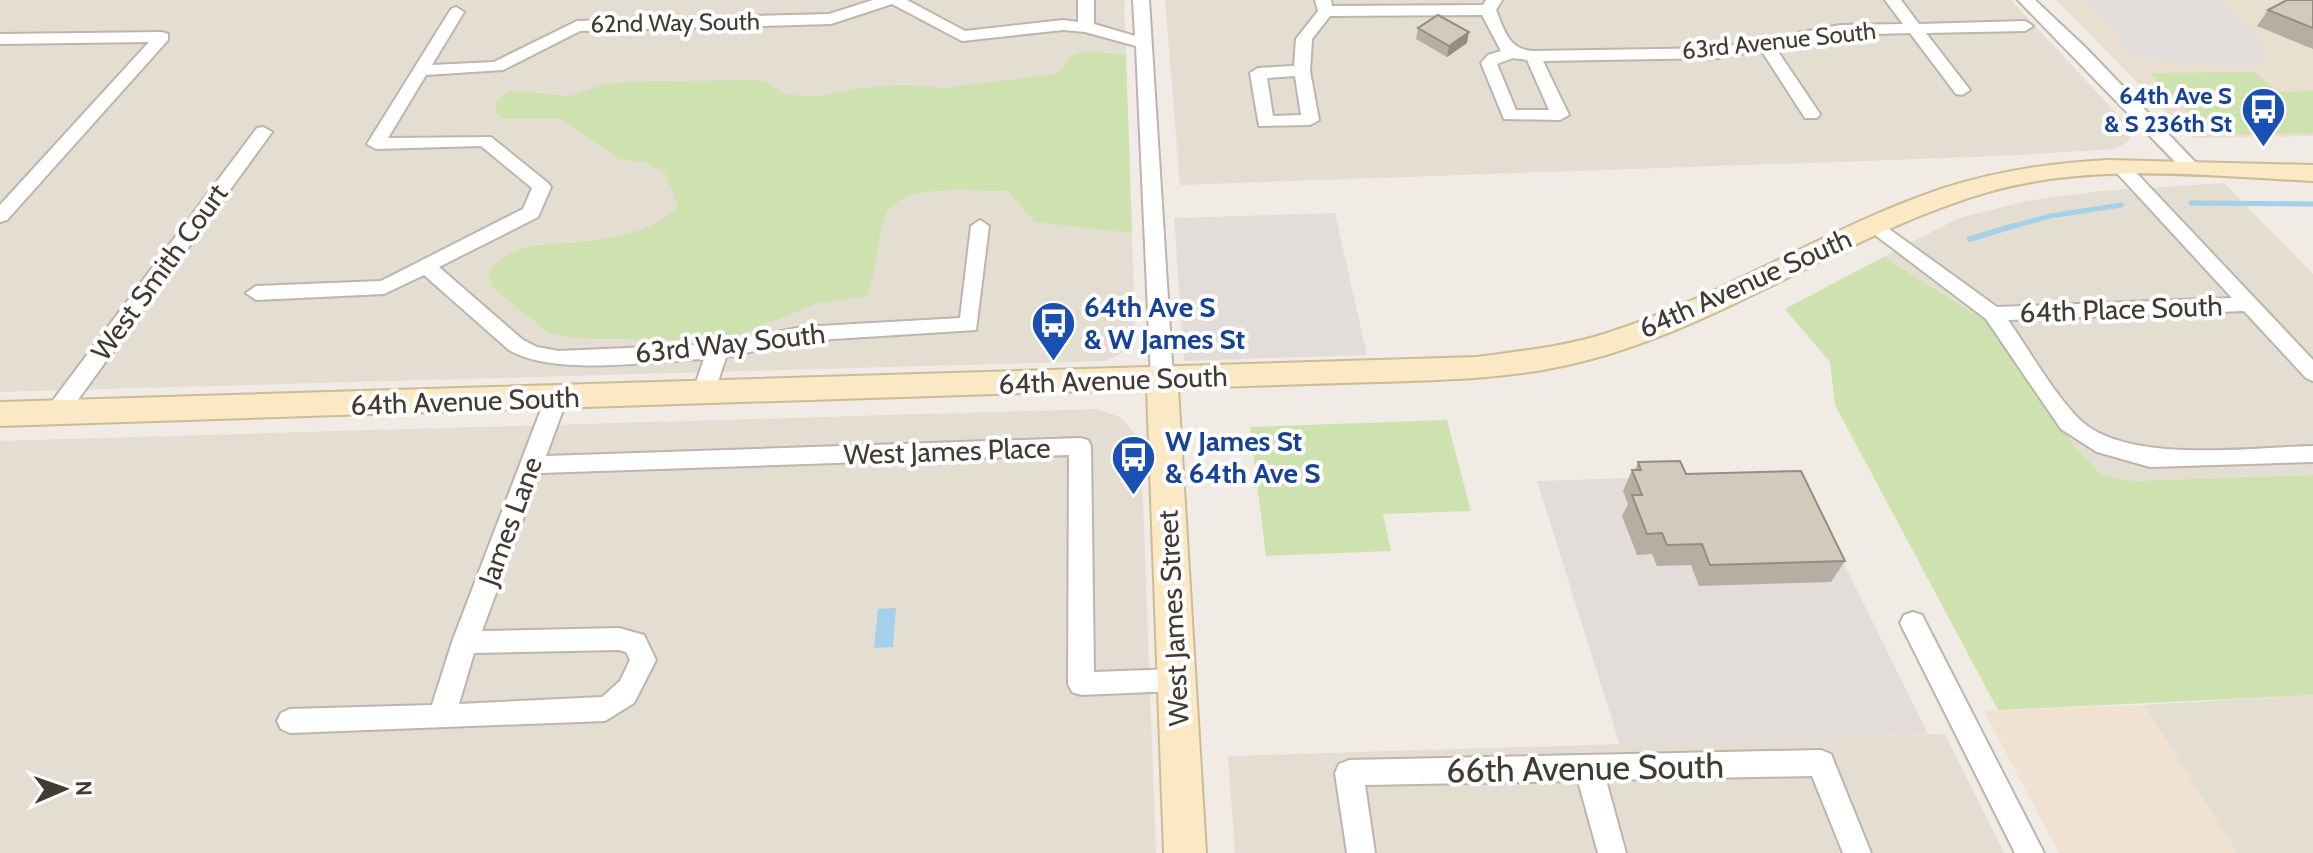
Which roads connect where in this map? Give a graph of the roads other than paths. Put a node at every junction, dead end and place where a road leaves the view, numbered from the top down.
1 (888, 0) edge
2 (896, 0) edge
3 (1086, 0) edge
4 (1141, 0) edge
5 (1893, 0) edge
6 (2026, 0) edge
7 (2042, 0) edge
8 (1325, 5) edge
9 (1491, 5) edge
10 (456, 12) dead end
11 (2025, 26) dead end
12 (1086, 27) junction
13 (1915, 28) junction
14 (0, 39) edge
15 (1142, 43) junction
16 (1765, 44) junction
17 (2080, 51) junction
18 (1511, 53) junction
19 (1533, 56) junction
20 (421, 70) junction
21 (1302, 71) dead end
22 (1962, 90) dead end
23 (1811, 114) dead end
24 (263, 132) dead end
25 (2313, 160) edge
26 (2190, 167) junction
27 (2122, 168) junction
28 (2313, 173) edge
29 (0, 216) edge
30 (1871, 225) junction
31 (980, 226) dead end
32 (426, 266) junction
33 (256, 293) dead end
34 (2249, 304) junction
35 (1993, 314) junction
36 (717, 351) junction
37 (2313, 373) edge
38 (1162, 378) junction
39 (703, 394) junction
40 (556, 399) junction
41 (56, 413) junction
42 (0, 414) edge
43 (2313, 454) edge
44 (531, 465) junction
45 (1913, 623) dead end
46 (465, 642) junction
47 (1175, 680) junction
48 (442, 717) junction
49 (290, 721) dead end
50 (1589, 769) junction
51 (1185, 853) edge
52 (1361, 853) edge
53 (1612, 853) edge
54 (1857, 853) edge
55 (2030, 853) edge

1 - 20 street, 62nd Way South
2 - 12 street
3 - 12 street
4 - 15 street, West James Street
5 - 13 street
6 - 17 street
7 - 17 street
8 - 9 street
8 - 21 street
9 - 18 street
10 - 20 street
11 - 13 street, 63rd Avenue South
12 - 15 street
13 - 16 street, 63rd Avenue South
13 - 22 street
14 - 29 street
15 - 38 street, West James Street
16 - 19 street, 63rd Avenue South
16 - 23 street
17 - 26 street
18 - 19 street, 63rd Avenue South
18 - 19 street
20 - 32 street
24 - 41 street, West Smith Court
25 - 26 street, 64th Avenue South
26 - 27 street, 64th Avenue South
26 - 28 street, 64th Avenue South
27 - 30 street, 64th Avenue South
27 - 34 street
30 - 35 street
30 - 38 street, 64th Avenue South
31 - 36 street, 63rd Way South
32 - 33 street
32 - 36 street, 63rd Way South
34 - 35 street, 64th Place South
34 - 37 street
35 - 43 street
36 - 39 street
38 - 39 street, 64th Avenue South
38 - 47 street, West James Street
39 - 40 street, 64th Avenue South
40 - 41 street, 64th Avenue South
40 - 44 street, James Lane
41 - 42 street, 64th Avenue South
44 - 46 street, James Lane
44 - 47 street, West James Place
45 - 55 street
46 - 48 street, James Lane
46 - 48 street
47 - 51 street, West James Street
48 - 49 street
50 - 52 street, 66th Avenue South
50 - 53 street
50 - 54 street, 66th Avenue South

